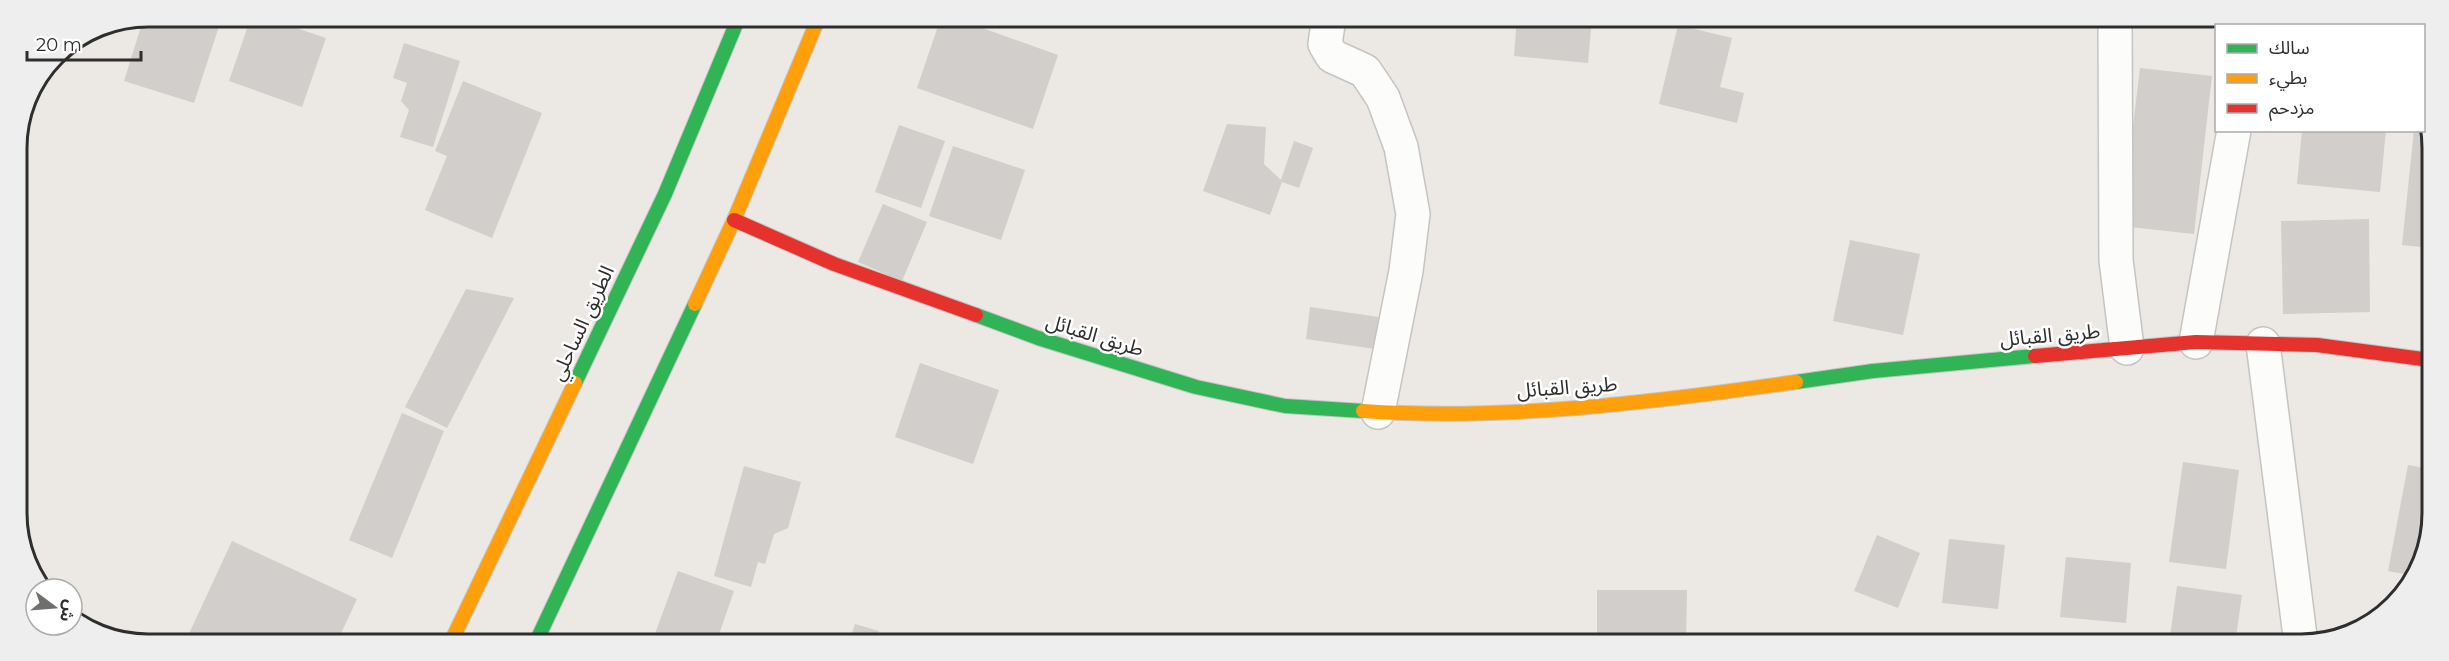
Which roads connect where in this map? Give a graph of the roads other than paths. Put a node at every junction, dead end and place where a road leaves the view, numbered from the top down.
1 (735, 27) edge
2 (815, 27) edge
3 (1328, 27) edge
4 (2115, 27) edge
5 (2234, 132) edge
6 (734, 220) junction
7 (2196, 342) junction
8 (2263, 344) junction
9 (2127, 348) junction
10 (2422, 359) edge
11 (1378, 412) junction
12 (455, 634) edge
13 (540, 634) edge
14 (2300, 634) edge

1 - 12 main road, الطريق الساحلي
2 - 6 main road
3 - 11 street
4 - 9 street
5 - 7 street
6 - 11 main road, طريق القبائل
6 - 13 main road
7 - 8 main road, طريق القبائل
7 - 9 main road, طريق القبائل
8 - 10 main road, طريق القبائل
8 - 14 street
9 - 11 main road, طريق القبائل

